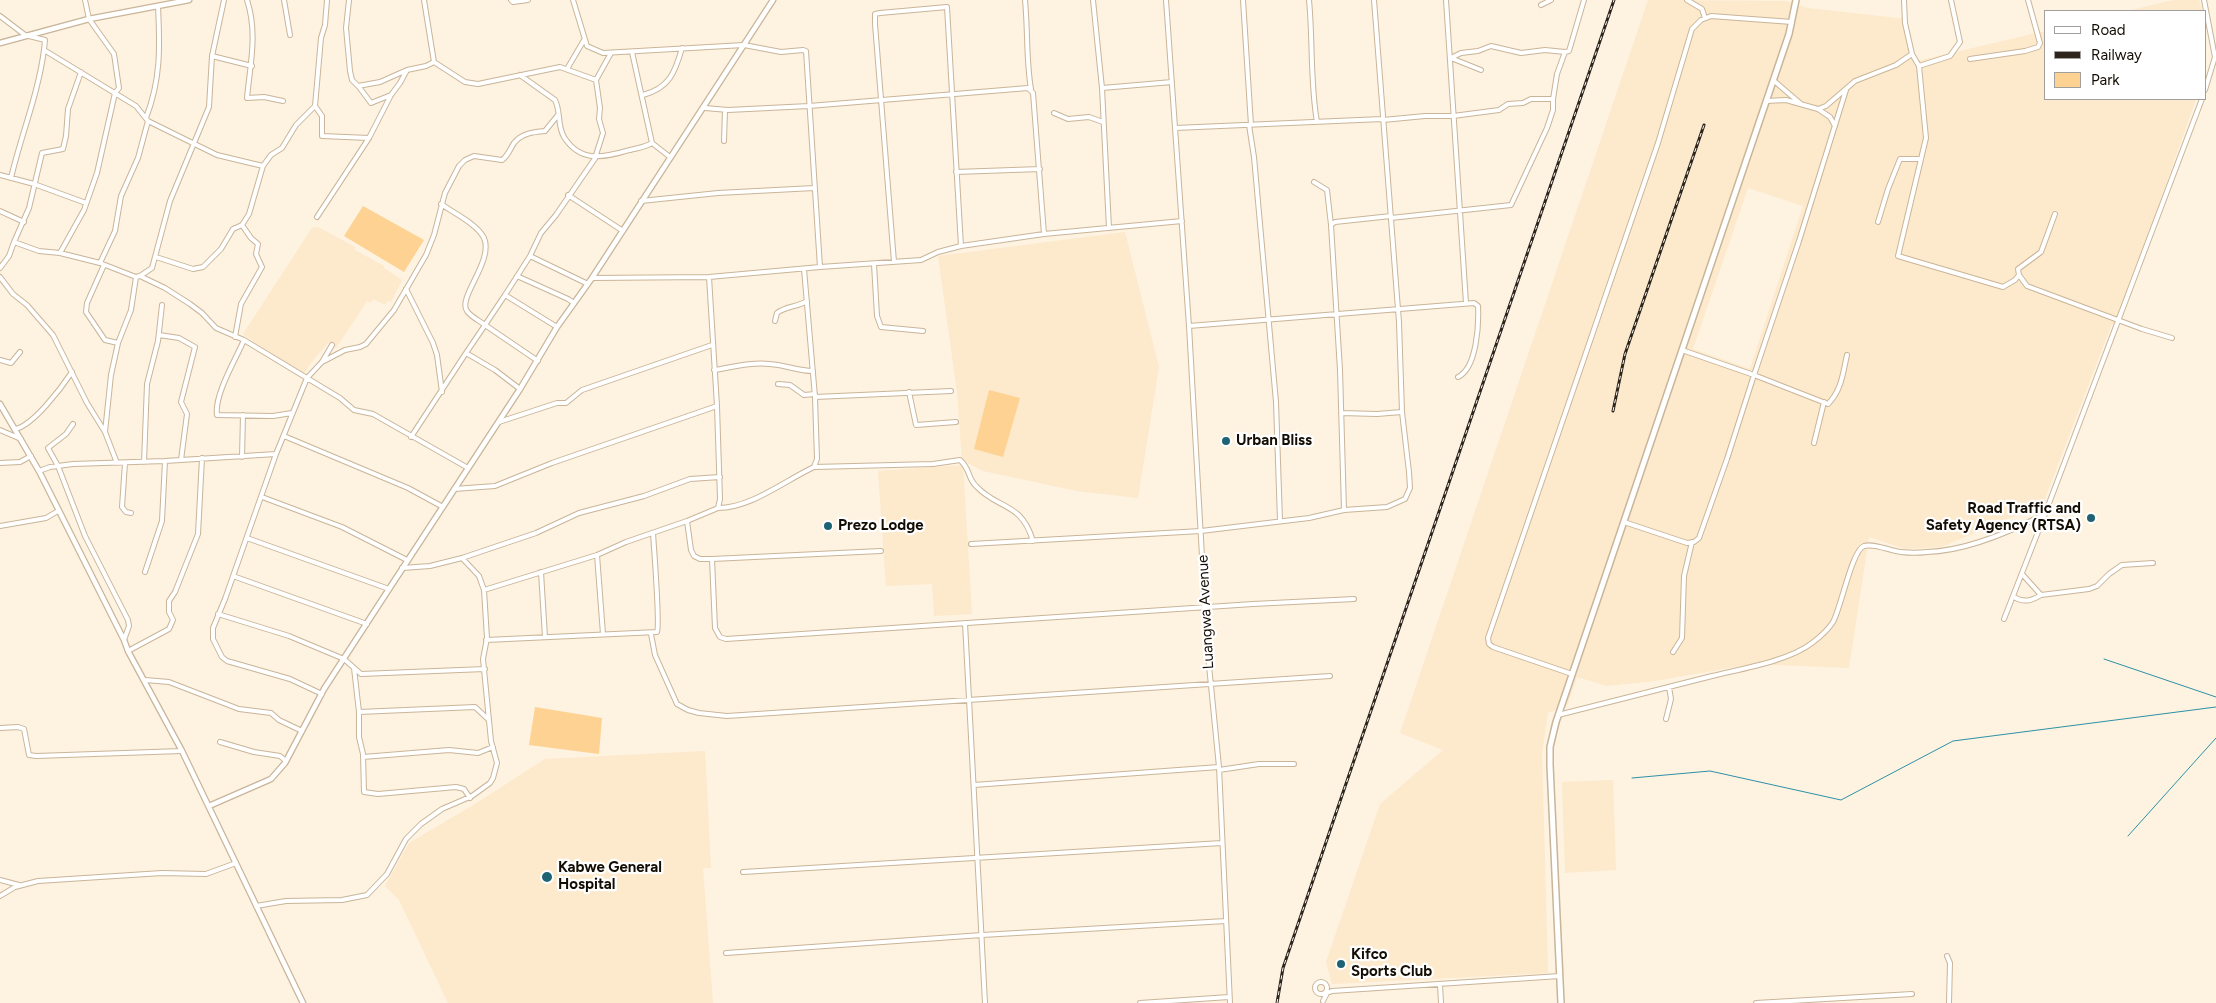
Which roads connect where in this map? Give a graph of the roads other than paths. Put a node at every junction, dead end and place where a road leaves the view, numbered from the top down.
1 (85, 0) edge
2 (188, 0) edge
3 (224, 0) edge
4 (247, 0) edge
5 (284, 0) edge
6 (327, 0) edge
7 (349, 0) edge
8 (424, 0) edge
9 (511, 0) edge
10 (528, 0) edge
11 (572, 0) edge
12 (773, 0) edge
13 (1025, 0) edge
14 (1093, 0) edge
15 (1166, 0) edge
16 (1243, 0) edge
17 (1309, 0) edge
18 (1374, 0) edge
19 (1446, 0) edge
20 (1552, 0) edge
21 (1584, 0) edge
22 (1687, 0) edge
23 (1796, 0) edge
24 (1904, 0) edge
25 (1951, 0) edge
26 (2028, 0) edge
27 (1541, 5) dead end
28 (158, 6) junction
29 (2206, 10) edge
30 (0, 16) edge
31 (1705, 18) junction
32 (89, 19) junction
33 (1792, 22) junction
34 (25, 35) junction
35 (290, 35) dead end
36 (584, 40) junction
37 (0, 43) edge
38 (744, 45) junction
39 (682, 48) junction
40 (44, 50) junction
41 (632, 52) junction
42 (1565, 52) junction
43 (611, 53) junction
44 (1912, 54) junction
45 (212, 56) junction
46 (1451, 58) junction
47 (1970, 59) dead end
48 (434, 62) junction
49 (252, 66) junction
50 (1919, 66) junction
51 (567, 69) junction
52 (407, 70) junction
53 (1481, 70) dead end
54 (81, 72) junction
55 (520, 75) junction
56 (596, 80) junction
57 (1773, 80) junction
58 (1172, 82) junction
59 (358, 86) junction
60 (2206, 87) edge
61 (1102, 88) junction
62 (1031, 89) junction
63 (1846, 90) junction
64 (115, 93) junction
65 (643, 94) junction
66 (391, 95) junction
67 (952, 95) junction
68 (1552, 99) junction
69 (2202, 100) edge
70 (283, 101) dead end
71 (880, 101) junction
72 (1766, 101) junction
73 (1802, 105) junction
74 (315, 106) junction
75 (809, 106) junction
76 (705, 108) junction
77 (1818, 109) junction
78 (725, 110) junction
79 (1054, 113) dead end
80 (558, 115) junction
81 (1453, 116) junction
82 (147, 119) junction
83 (1383, 120) junction
84 (1103, 122) junction
85 (1317, 122) junction
86 (1250, 125) junction
87 (1835, 127) junction
88 (1175, 128) junction
89 (369, 138) junction
90 (724, 141) dead end
91 (194, 142) junction
92 (652, 143) junction
93 (670, 157) junction
94 (595, 158) junction
95 (1921, 159) junction
96 (263, 166) junction
97 (1040, 169) junction
98 (956, 172) junction
99 (0, 175) edge
100 (11, 178) junction
101 (1314, 182) dead end
102 (34, 184) junction
103 (814, 188) junction
104 (568, 195) junction
105 (642, 202) junction
106 (86, 203) junction
107 (442, 204) junction
108 (0, 211) edge
109 (1459, 211) junction
110 (2055, 214) dead end
111 (1391, 216) junction
112 (317, 217) dead end
113 (1182, 221) junction
114 (24, 222) junction
115 (1878, 222) dead end
116 (242, 225) junction
117 (1331, 225) junction
118 (1109, 228) junction
119 (623, 231) junction
120 (1044, 234) junction
121 (14, 242) junction
122 (961, 246) junction
123 (60, 254) junction
124 (530, 256) junction
125 (156, 257) junction
126 (894, 262) junction
127 (102, 264) junction
128 (874, 264) junction
129 (820, 267) junction
130 (0, 268) edge
131 (804, 269) junction
132 (2019, 275) junction
133 (138, 276) junction
134 (517, 276) junction
135 (0, 277) edge
136 (709, 277) junction
137 (592, 278) junction
138 (588, 284) junction
139 (406, 289) junction
140 (505, 295) junction
141 (808, 301) junction
142 (1466, 303) junction
143 (574, 304) junction
144 (162, 305) dead end
145 (1398, 308) junction
146 (1337, 313) junction
147 (1268, 320) junction
148 (775, 321) dead end
149 (2118, 321) junction
150 (485, 325) junction
151 (1189, 326) junction
152 (557, 327) junction
153 (924, 331) dead end
154 (159, 335) junction
155 (235, 336) junction
156 (2172, 338) dead end
157 (244, 340) junction
158 (118, 343) junction
159 (332, 345) dead end
160 (712, 345) junction
161 (1682, 350) junction
162 (20, 352) dead end
163 (466, 353) junction
164 (1847, 354) dead end
165 (0, 360) edge
166 (538, 361) junction
167 (322, 362) junction
168 (714, 370) junction
169 (813, 371) junction
170 (72, 372) junction
171 (1754, 375) junction
172 (1458, 377) dead end
173 (307, 378) junction
174 (778, 384) dead end
175 (520, 389) junction
176 (951, 391) dead end
177 (442, 392) junction
178 (909, 392) junction
179 (815, 396) junction
180 (1824, 402) junction
181 (0, 404) edge
182 (716, 406) junction
183 (1402, 412) junction
184 (292, 413) junction
185 (1341, 413) junction
186 (243, 415) junction
187 (497, 422) junction
188 (956, 422) dead end
189 (73, 424) dead end
190 (15, 428) junction
191 (2, 431) edge
192 (105, 432) junction
193 (284, 436) junction
194 (411, 437) junction
195 (21, 439) junction
196 (1814, 443) dead end
197 (276, 454) junction
198 (30, 456) junction
199 (242, 457) junction
200 (202, 458) junction
201 (181, 460) junction
202 (144, 462) junction
203 (165, 462) junction
204 (125, 463) junction
205 (0, 464) edge
206 (118, 464) junction
207 (58, 466) junction
208 (814, 467) junction
209 (468, 468) junction
210 (39, 471) junction
211 (720, 477) junction
212 (454, 489) junction
213 (262, 497) junction
214 (443, 507) junction
215 (718, 508) junction
216 (1344, 510) junction
217 (58, 511) junction
218 (131, 513) dead end
219 (2045, 514) junction
220 (687, 522) junction
221 (1280, 522) junction
222 (1624, 522) junction
223 (0, 526) edge
224 (1201, 532) junction
225 (653, 533) junction
226 (247, 538) junction
227 (1033, 541) junction
228 (1692, 542) junction
229 (971, 544) dead end
230 (881, 552) dead end
231 (597, 555) junction
232 (462, 558) junction
233 (712, 559) junction
234 (407, 560) junction
235 (2153, 563) dead end
236 (402, 568) junction
237 (145, 572) dead end
238 (541, 572) junction
239 (2022, 574) junction
240 (233, 576) junction
241 (388, 589) junction
242 (484, 590) junction
243 (2041, 595) junction
244 (2014, 597) junction
245 (1354, 600) dead end
246 (1206, 608) junction
247 (218, 614) junction
248 (2004, 619) dead end
249 (965, 623) junction
250 (367, 624) junction
251 (603, 634) junction
252 (651, 634) junction
253 (545, 637) junction
254 (124, 640) junction
255 (486, 640) junction
256 (128, 651) junction
257 (1673, 652) dead end
258 (344, 659) junction
259 (354, 668) junction
260 (485, 669) junction
261 (1572, 674) junction
262 (1330, 676) dead end
263 (145, 680) junction
264 (1211, 684) junction
265 (1670, 687) junction
266 (322, 694) junction
267 (968, 699) junction
268 (359, 712) junction
269 (1558, 715) junction
270 (1666, 719) dead end
271 (490, 722) junction
272 (0, 728) edge
273 (302, 731) junction
274 (220, 742) dead end
275 (493, 747) junction
276 (182, 751) junction
277 (363, 757) junction
278 (286, 761) junction
279 (1294, 764) dead end
280 (1219, 769) junction
281 (974, 785) junction
282 (470, 798) junction
283 (209, 806) junction
284 (1222, 842) junction
285 (978, 858) junction
286 (236, 863) junction
287 (743, 872) dead end
288 (0, 880) edge
289 (19, 885) junction
290 (0, 896) edge
291 (256, 906) junction
292 (1226, 921) junction
293 (982, 934) junction
294 (726, 952) dead end
295 (1947, 956) dead end
296 (1560, 976) junction
297 (1440, 984) junction
298 (1329, 989) junction
299 (1318, 993) junction
300 (1912, 994) dead end
301 (1230, 997) junction
302 (1323, 1000) edge
303 (303, 1003) edge
304 (986, 1003) edge
305 (1140, 1003) edge
306 (1230, 1003) edge
307 (1441, 1003) edge
308 (1561, 1003) edge
309 (1756, 1003) edge
310 (1949, 1003) edge

1 - 32 street
2 - 28 street
3 - 45 street
4 - 49 street
5 - 35 street
6 - 74 street
7 - 59 street
8 - 48 street
9 - 10 street
11 - 36 street
12 - 38 street
13 - 62 street
14 - 61 street
15 - 58 street, Luangwa Avenue
16 - 86 street
17 - 85 street
18 - 83 street
19 - 46 street
20 - 27 street
21 - 42 street
22 - 31 street
23 - 33 main road
24 - 44 street
25 - 50 street
26 - 47 street
28 - 32 street
28 - 82 street
29 - 60 street
30 - 34 street
31 - 33 street
31 - 261 street
32 - 34 street
32 - 64 street
33 - 57 main road
34 - 37 street
34 - 40 street
36 - 43 street
36 - 51 street
38 - 39 street
38 - 75 street
38 - 76 street
39 - 41 street
39 - 65 street
40 - 54 street
40 - 100 street
41 - 43 street
41 - 65 street
42 - 46 street
42 - 68 street
43 - 56 street
44 - 50 street
44 - 63 street
45 - 49 street
45 - 91 street
46 - 53 street
46 - 81 street
48 - 52 street
48 - 55 street
49 - 70 street
50 - 95 street
51 - 55 street
51 - 56 street
52 - 59 street
52 - 66 street
54 - 64 street
54 - 102 street
55 - 80 street
56 - 94 street
57 - 72 main road
57 - 73 street
58 - 61 street
58 - 88 street, Luangwa Avenue
59 - 66 street
61 - 84 street
62 - 67 street
62 - 97 street
63 - 77 street
63 - 87 street
64 - 82 street
64 - 106 street
65 - 92 street
66 - 89 street
67 - 71 street
67 - 71 street
67 - 98 street
68 - 81 street
68 - 109 street
69 - 149 street
71 - 75 street
71 - 126 street
72 - 73 street
72 - 161 main road
73 - 77 street
74 - 89 street
74 - 96 street
75 - 78 street
75 - 103 street
76 - 78 street
76 - 93 street
77 - 87 street
78 - 90 street
79 - 84 street
80 - 94 street
80 - 107 street
81 - 83 street
81 - 109 street
82 - 91 street
82 - 127 street
83 - 85 street
83 - 111 street
84 - 118 street
85 - 86 street
86 - 88 street
86 - 147 street
87 - 171 street
88 - 113 street, Luangwa Avenue
89 - 112 street
91 - 96 street
91 - 125 street
92 - 93 street
92 - 94 street
93 - 105 street
94 - 104 street
95 - 115 street
95 - 132 street
96 - 116 street
97 - 98 street
97 - 120 street
98 - 122 street
99 - 100 street
100 - 102 street
101 - 117 street
102 - 106 street
102 - 114 street
103 - 105 street
103 - 129 street
104 - 119 street
104 - 124 street
105 - 119 street
106 - 123 street
107 - 139 street
107 - 150 street
108 - 114 street
109 - 111 street
109 - 142 street
110 - 132 street
111 - 117 street
111 - 145 street
113 - 118 street
113 - 151 street, Luangwa Avenue
114 - 121 street
116 - 125 street
116 - 155 street
117 - 146 street
118 - 120 street
119 - 137 street
120 - 122 street
121 - 123 street
121 - 130 street
122 - 126 street
123 - 127 street
124 - 134 street
124 - 138 street
125 - 133 street
126 - 128 street
127 - 133 street
127 - 158 street
128 - 129 street
128 - 153 street
129 - 131 street
131 - 136 street
131 - 141 street
132 - 149 street
133 - 155 street
133 - 158 street
134 - 140 street
134 - 143 street
135 - 170 street
136 - 137 street
136 - 160 street
137 - 138 street
138 - 143 street
139 - 167 street
139 - 177 street
140 - 150 street
140 - 152 street
141 - 148 street
141 - 169 street
142 - 145 street
142 - 172 street
143 - 152 street
144 - 154 street
145 - 146 street
145 - 183 street
146 - 147 street
146 - 185 street
147 - 151 street
147 - 221 street
149 - 156 street
149 - 219 street
150 - 163 street
150 - 166 street
151 - 224 street, Luangwa Avenue
152 - 166 street
154 - 201 street
154 - 202 street
155 - 157 street
157 - 173 street
157 - 186 street
158 - 192 street
159 - 167 street
160 - 168 street
160 - 187 street
161 - 171 street
161 - 222 main road
162 - 165 street
163 - 175 street
163 - 177 street
164 - 180 street
166 - 175 street
167 - 173 street
168 - 169 street
168 - 182 street
169 - 179 street
170 - 190 street
170 - 192 street
171 - 180 street
171 - 228 street
173 - 184 street
173 - 194 street
174 - 179 street
175 - 187 street
176 - 178 street
177 - 194 street
178 - 179 street
178 - 188 street
179 - 208 street
180 - 196 street
181 - 190 street
182 - 211 street
182 - 212 street
183 - 185 street
183 - 216 street
184 - 186 street
184 - 193 street
185 - 216 street
186 - 199 street
187 - 209 street
189 - 207 street
190 - 191 street
190 - 195 street
191 - 195 street
192 - 206 street
193 - 197 street
193 - 214 street
194 - 209 street
195 - 198 street
197 - 199 street
197 - 213 street
198 - 205 street
198 - 210 street
199 - 200 street
200 - 201 street
200 - 256 street
201 - 203 street
202 - 203 street
202 - 204 street
203 - 237 street
204 - 206 street
204 - 218 street
206 - 207 street
207 - 210 street
207 - 254 street
208 - 215 street
208 - 227 street
209 - 212 street
210 - 217 street
211 - 215 street
211 - 232 street
212 - 214 street
213 - 226 street
213 - 234 street
214 - 234 street
215 - 220 street
216 - 221 street
217 - 223 street
217 - 254 street
219 - 239 street
219 - 265 street
220 - 225 street
220 - 233 street
221 - 224 street
222 - 228 street
222 - 261 main road
224 - 227 street
224 - 246 street, Luangwa Avenue
225 - 231 street
225 - 252 street
226 - 240 street
226 - 241 street
227 - 229 street
228 - 257 street
230 - 233 street
231 - 238 street
231 - 251 street
232 - 236 street
232 - 242 street
233 - 249 street
234 - 236 street
235 - 243 street
236 - 241 street
238 - 242 street
238 - 253 street
239 - 243 street
239 - 244 street
240 - 247 street
240 - 250 street
241 - 250 street
242 - 255 street
243 - 244 street
244 - 248 street
245 - 246 street
246 - 249 street
246 - 264 street, Luangwa Avenue
247 - 258 street
247 - 266 street
249 - 267 street
250 - 258 street
251 - 252 street
251 - 253 street
252 - 267 street
253 - 255 street
254 - 256 street
255 - 260 street
256 - 263 street
258 - 259 street
258 - 266 street
259 - 260 street
259 - 268 street
260 - 271 street
261 - 269 main road
262 - 264 street
263 - 273 street
263 - 276 street
264 - 267 street
264 - 280 street, Luangwa Avenue
265 - 269 street
265 - 270 street
266 - 273 street
267 - 281 street
268 - 271 street
268 - 277 street
269 - 296 main road
271 - 275 street
272 - 276 street
273 - 278 street
274 - 278 street
275 - 277 street
275 - 282 street
276 - 283 street
277 - 282 street
278 - 283 street
279 - 280 street
280 - 281 street
280 - 284 street, Luangwa Avenue
281 - 285 street
282 - 291 street
283 - 286 street
284 - 285 street
284 - 292 street, Luangwa Avenue
285 - 287 street
285 - 293 street
286 - 289 street
286 - 291 street
288 - 289 street
289 - 290 street
291 - 303 street
292 - 293 street
292 - 301 street, Luangwa Avenue
293 - 294 street
293 - 304 street
295 - 310 street
296 - 297 street
296 - 308 main road
297 - 298 street
297 - 307 street
298 - 299 street
298 - 299 street
298 - 302 street
299 - 302 street
300 - 309 street
301 - 305 street
301 - 306 street, Luangwa Avenue

